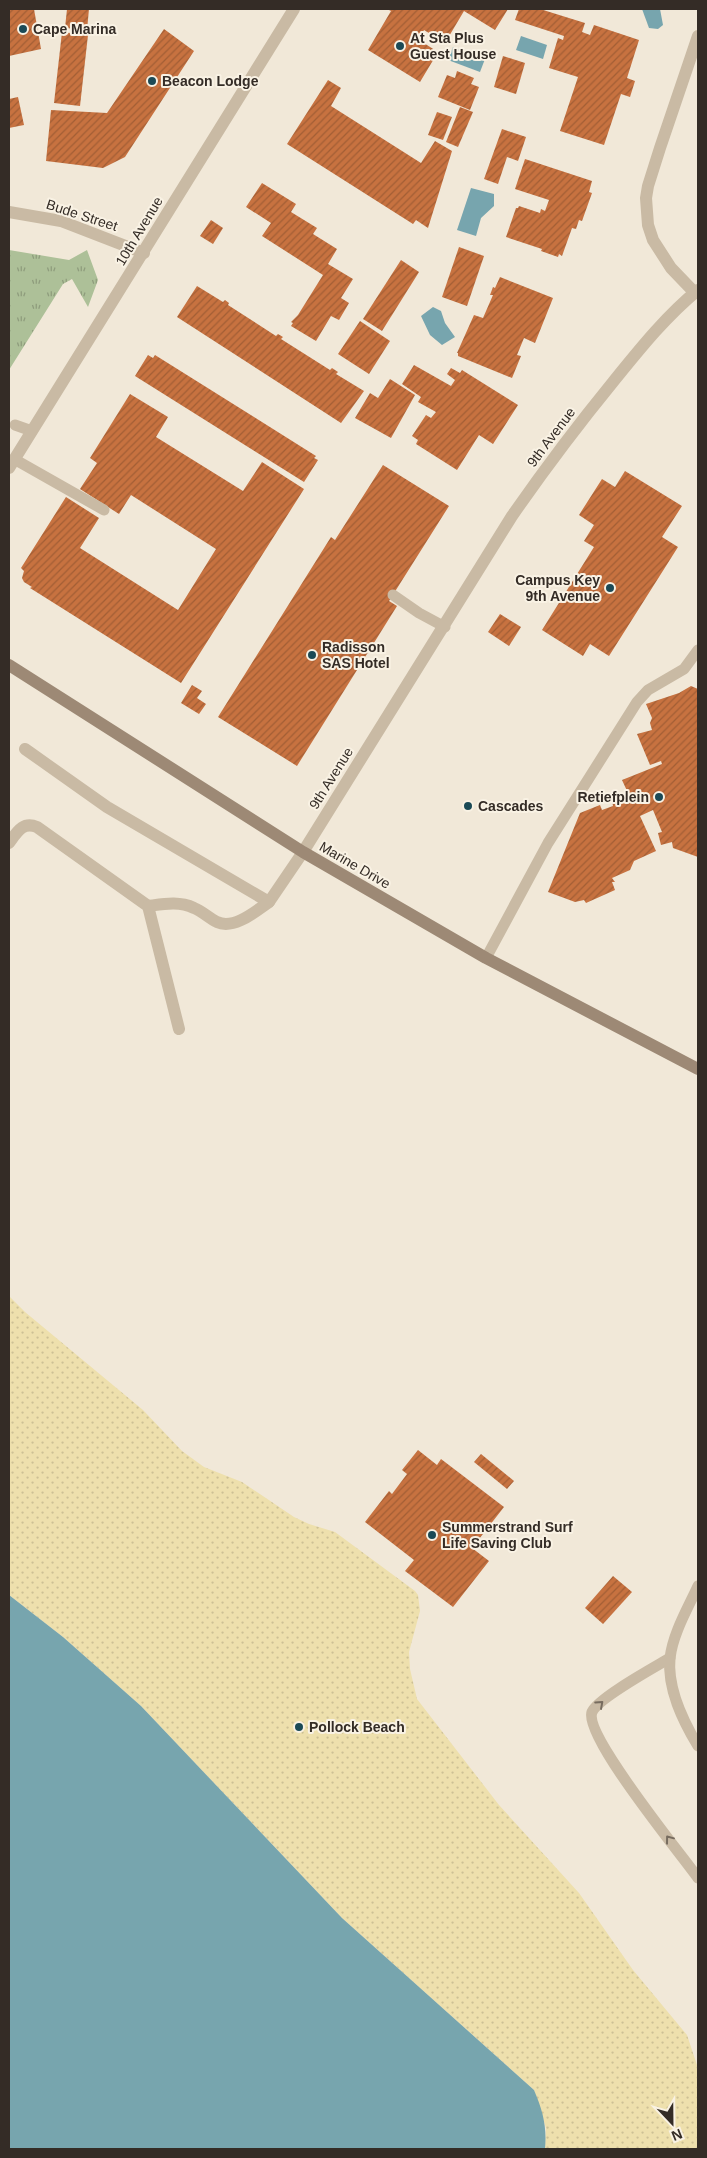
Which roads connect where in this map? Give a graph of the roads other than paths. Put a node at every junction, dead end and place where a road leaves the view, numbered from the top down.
1 (294, 9) edge
2 (698, 36) edge
3 (9, 212) edge
4 (144, 253) junction
5 (696, 291) edge
6 (15, 425) dead end
7 (32, 431) junction
8 (12, 463) edge
9 (104, 510) dead end
10 (393, 595) dead end
11 (445, 627) junction
12 (697, 655) edge
13 (9, 665) edge
14 (25, 748) dead end
15 (9, 842) edge
16 (303, 852) junction
17 (269, 902) junction
18 (148, 906) junction
19 (486, 958) junction
20 (179, 1029) dead end
21 (698, 1069) edge
22 (698, 1586) edge
23 (670, 1658) junction
24 (694, 1728) edge
25 (698, 1746) edge
26 (698, 1878) edge

1 - 4 street, 10th Avenue
2 - 5 street, 9th Avenue
3 - 4 street, Bude Street
4 - 7 street, 10th Avenue
5 - 11 street, 9th Avenue
6 - 7 lane
7 - 8 street, 10th Avenue
8 - 9 lane
10 - 11 lane
11 - 16 street, 9th Avenue
12 - 19 lane
13 - 16 main road, Marine Drive
14 - 17 street
15 - 18 street
16 - 17 street, 9th Avenue
16 - 19 main road, Marine Drive
17 - 18 street
18 - 20 street
19 - 21 main road, Marine Drive
22 - 23 lane
23 - 24 lane
26 -> 23 lane
24 - 25 lane

